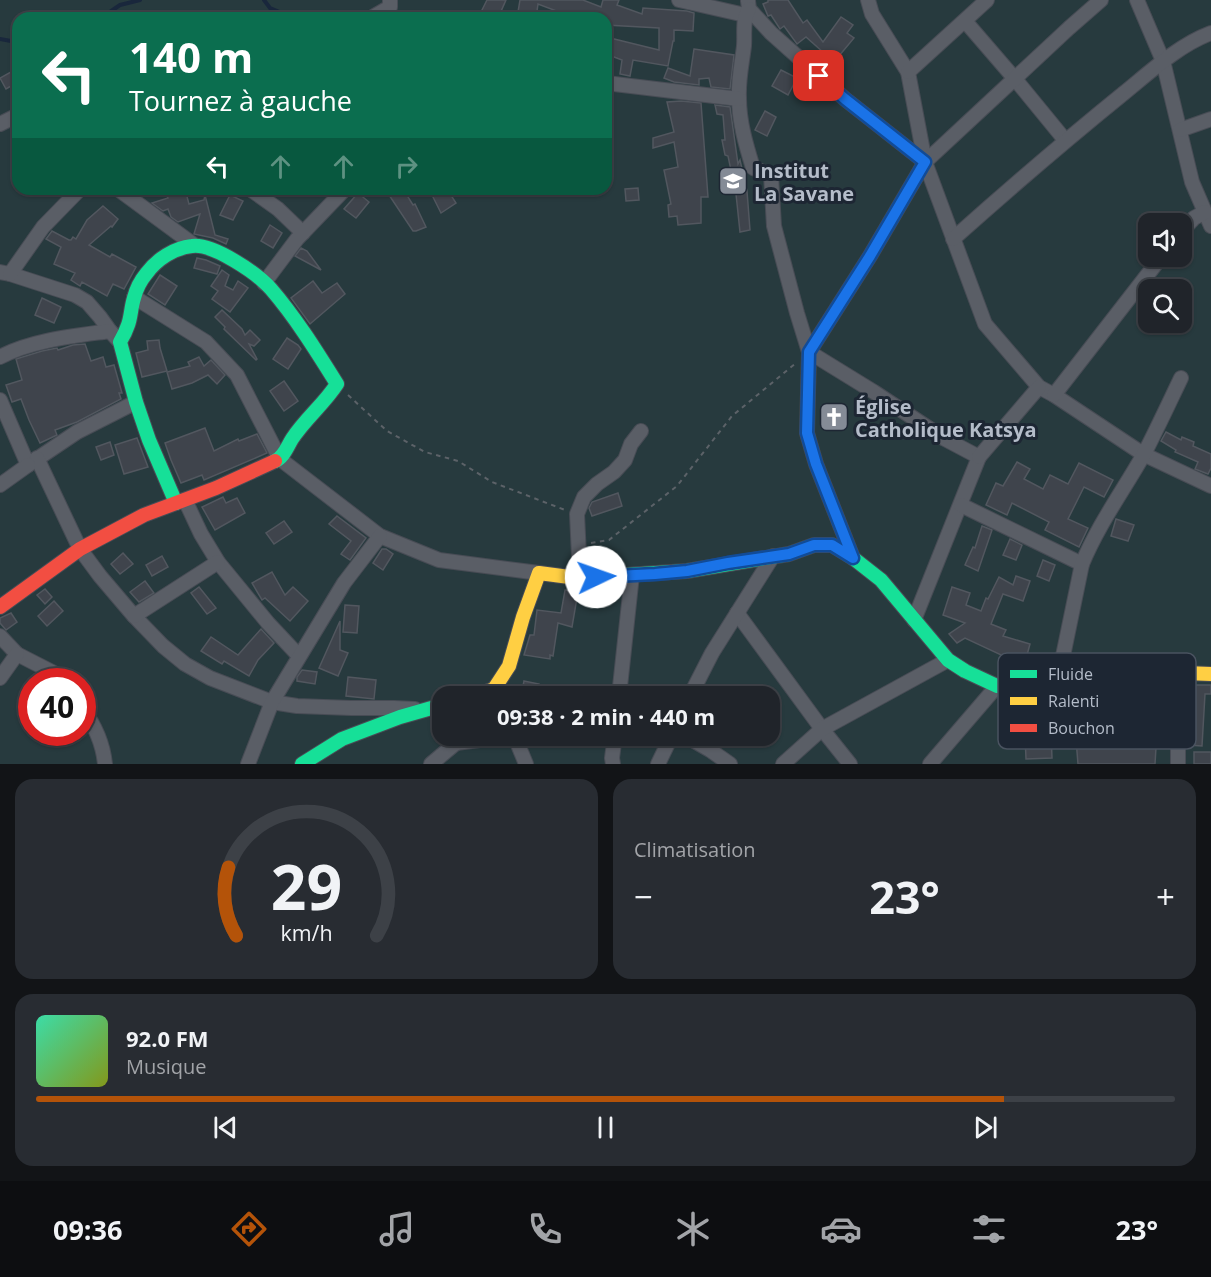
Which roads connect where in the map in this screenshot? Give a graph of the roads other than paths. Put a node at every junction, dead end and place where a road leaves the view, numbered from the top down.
1 (390, 0) edge
2 (679, 0) edge
3 (881, 0) edge
4 (987, 0) edge
5 (1101, 0) edge
6 (1137, 0) edge
7 (870, 7) edge
8 (748, 8) edge
9 (381, 12) edge
10 (965, 21) junction
11 (1211, 33) edge
12 (1163, 61) junction
13 (908, 72) junction
14 (1015, 79) junction
15 (612, 84) edge
16 (739, 99) junction
17 (1211, 119) edge
18 (1180, 130) junction
19 (1065, 140) junction
20 (925, 162) junction
21 (74, 195) edge
22 (126, 195) edge
23 (258, 195) edge
24 (339, 195) edge
25 (1205, 212) junction
26 (1192, 220) edge
27 (1211, 226) edge
28 (303, 233) junction
29 (953, 239) junction
30 (194, 245) junction
31 (1153, 267) edge
32 (5, 273) edge
33 (264, 283) junction
34 (134, 297) junction
35 (110, 332) junction
36 (120, 342) junction
37 (809, 352) junction
38 (0, 357) edge
39 (1181, 378) dead end
40 (1039, 387) junction
41 (1054, 394) junction
42 (0, 400) edge
43 (136, 402) junction
44 (641, 431) dead end
45 (1143, 454) junction
46 (980, 457) junction
47 (280, 459) junction
48 (32, 462) junction
49 (0, 485) edge
50 (1211, 486) edge
51 (181, 501) junction
52 (961, 505) junction
53 (380, 536) junction
54 (80, 549) junction
55 (773, 556) junction
56 (853, 558) junction
57 (218, 562) junction
58 (1082, 564) junction
59 (539, 573) junction
60 (632, 575) junction
61 (577, 578) junction
62 (0, 607) edge
63 (737, 613) junction
64 (134, 616) junction
65 (914, 620) junction
66 (0, 636) edge
67 (1064, 653) edge
68 (17, 654) junction
69 (300, 656) junction
70 (948, 660) junction
71 (44, 668) edge
72 (0, 678) edge
73 (498, 686) edge
74 (620, 686) edge
75 (695, 686) edge
76 (997, 686) joint
77 (272, 702) junction
78 (432, 708) edge
79 (423, 710) junction
80 (822, 729) junction
81 (96, 732) edge
82 (451, 746) edge
83 (520, 746) edge
84 (614, 746) edge
85 (666, 746) edge
86 (703, 746) edge
87 (433, 763) edge
88 (105, 764) edge
89 (248, 764) edge
90 (302, 764) edge
91 (526, 764) edge
92 (613, 764) edge
93 (657, 764) edge
94 (730, 764) edge
95 (783, 764) edge
96 (849, 764) edge
97 (930, 764) edge

1 - 9 street
2 - 8 street
3 - 7 street
4 - 10 street
5 - 14 street
6 - 12 street
7 - 13 street
8 - 16 street
8 - 20 street
10 - 13 street
10 - 14 street
11 - 12 street
12 - 18 street
12 - 19 street
13 - 20 street
14 - 19 street
14 - 20 street
15 - 16 street
16 - 37 street
17 - 18 street
18 - 25 street
19 - 29 street
20 - 29 street
20 - 37 street
21 - 32 street
22 - 30 street
23 - 28 street
24 - 28 street
25 - 26 street
25 - 27 street
28 - 33 street
29 - 40 street
30 - 33 street
30 - 34 street
31 - 41 street
32 - 35 street
33 - 47 street
34 - 36 street
34 - 47 street
35 - 36 street
35 - 38 street
36 - 43 street
37 - 46 street
37 - 56 street
39 - 45 street
40 - 41 street
40 - 46 street
41 - 45 street
42 - 48 street
43 - 48 street
43 - 51 street
44 - 61 street
45 - 50 street
45 - 58 street
46 - 52 street
47 - 51 street
47 - 53 street
48 - 49 street
48 - 54 street
51 - 54 street
51 - 57 street
52 - 58 street
52 - 65 street
53 - 59 street
53 - 69 street
54 - 62 street
54 - 64 street
55 - 56 street
55 - 60 street
55 - 63 street
56 - 65 street
57 - 64 street
57 - 69 street
58 - 67 street
59 - 61 street
59 - 73 street
60 - 61 street
60 - 74 street
63 - 75 street
63 - 80 street
64 - 77 street
65 - 70 street
66 - 68 street
68 - 71 street
68 - 72 street
69 - 77 street
70 - 76 street
70 - 80 street
76 - 97 street
77 - 79 street
77 - 89 street
78 - 79 street
79 - 90 street
80 - 95 street
80 - 96 street
81 - 88 street
82 - 87 street
83 - 91 street
84 - 92 street
85 - 93 street
86 - 94 street

